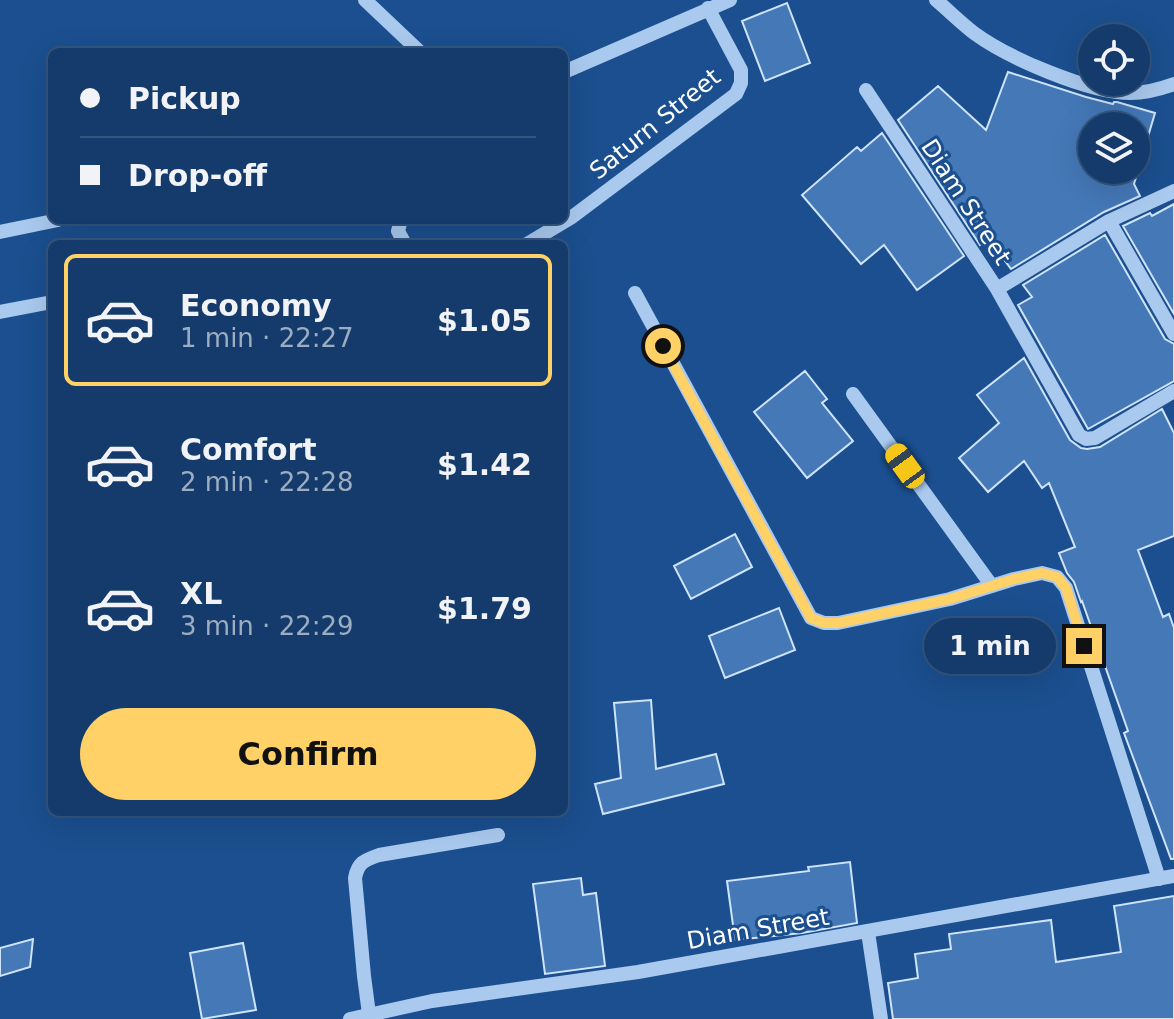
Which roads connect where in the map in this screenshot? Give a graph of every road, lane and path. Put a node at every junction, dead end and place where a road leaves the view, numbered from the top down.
1 (365, 0) edge
2 (730, 0) edge
3 (936, 0) edge
4 (708, 8) junction
5 (416, 48) edge
6 (568, 70) edge
7 (1174, 84) edge
8 (866, 90) dead end
9 (1174, 191) edge
10 (568, 219) edge
11 (1109, 221) junction
12 (48, 222) edge
13 (560, 224) edge
14 (0, 232) edge
15 (534, 240) edge
16 (997, 289) junction
17 (635, 293) dead end
18 (48, 303) edge
19 (0, 312) edge
20 (1174, 334) edge
21 (1174, 391) edge
22 (853, 394) dead end
23 (992, 586) junction
24 (498, 835) dead end
25 (1166, 878) edge
26 (868, 932) junction
27 (369, 1014) junction
28 (350, 1019) edge
29 (881, 1019) edge

1 - 5 street
2 - 4 street
3 - 7 street
4 - 6 street
4 - 10 street, Saturn Street
8 - 16 street, Diam Street
9 - 11 street, Diam Street
11 - 16 street, Diam Street
11 - 20 street
12 - 14 street
13 - 15 street, Saturn Street
16 - 21 street
17 - 23 street
18 - 19 street
22 - 23 street
23 - 25 street
24 - 27 street
25 - 26 street, Diam Street
26 - 27 street, Diam Street
26 - 29 street
27 - 28 street, Diam Street

